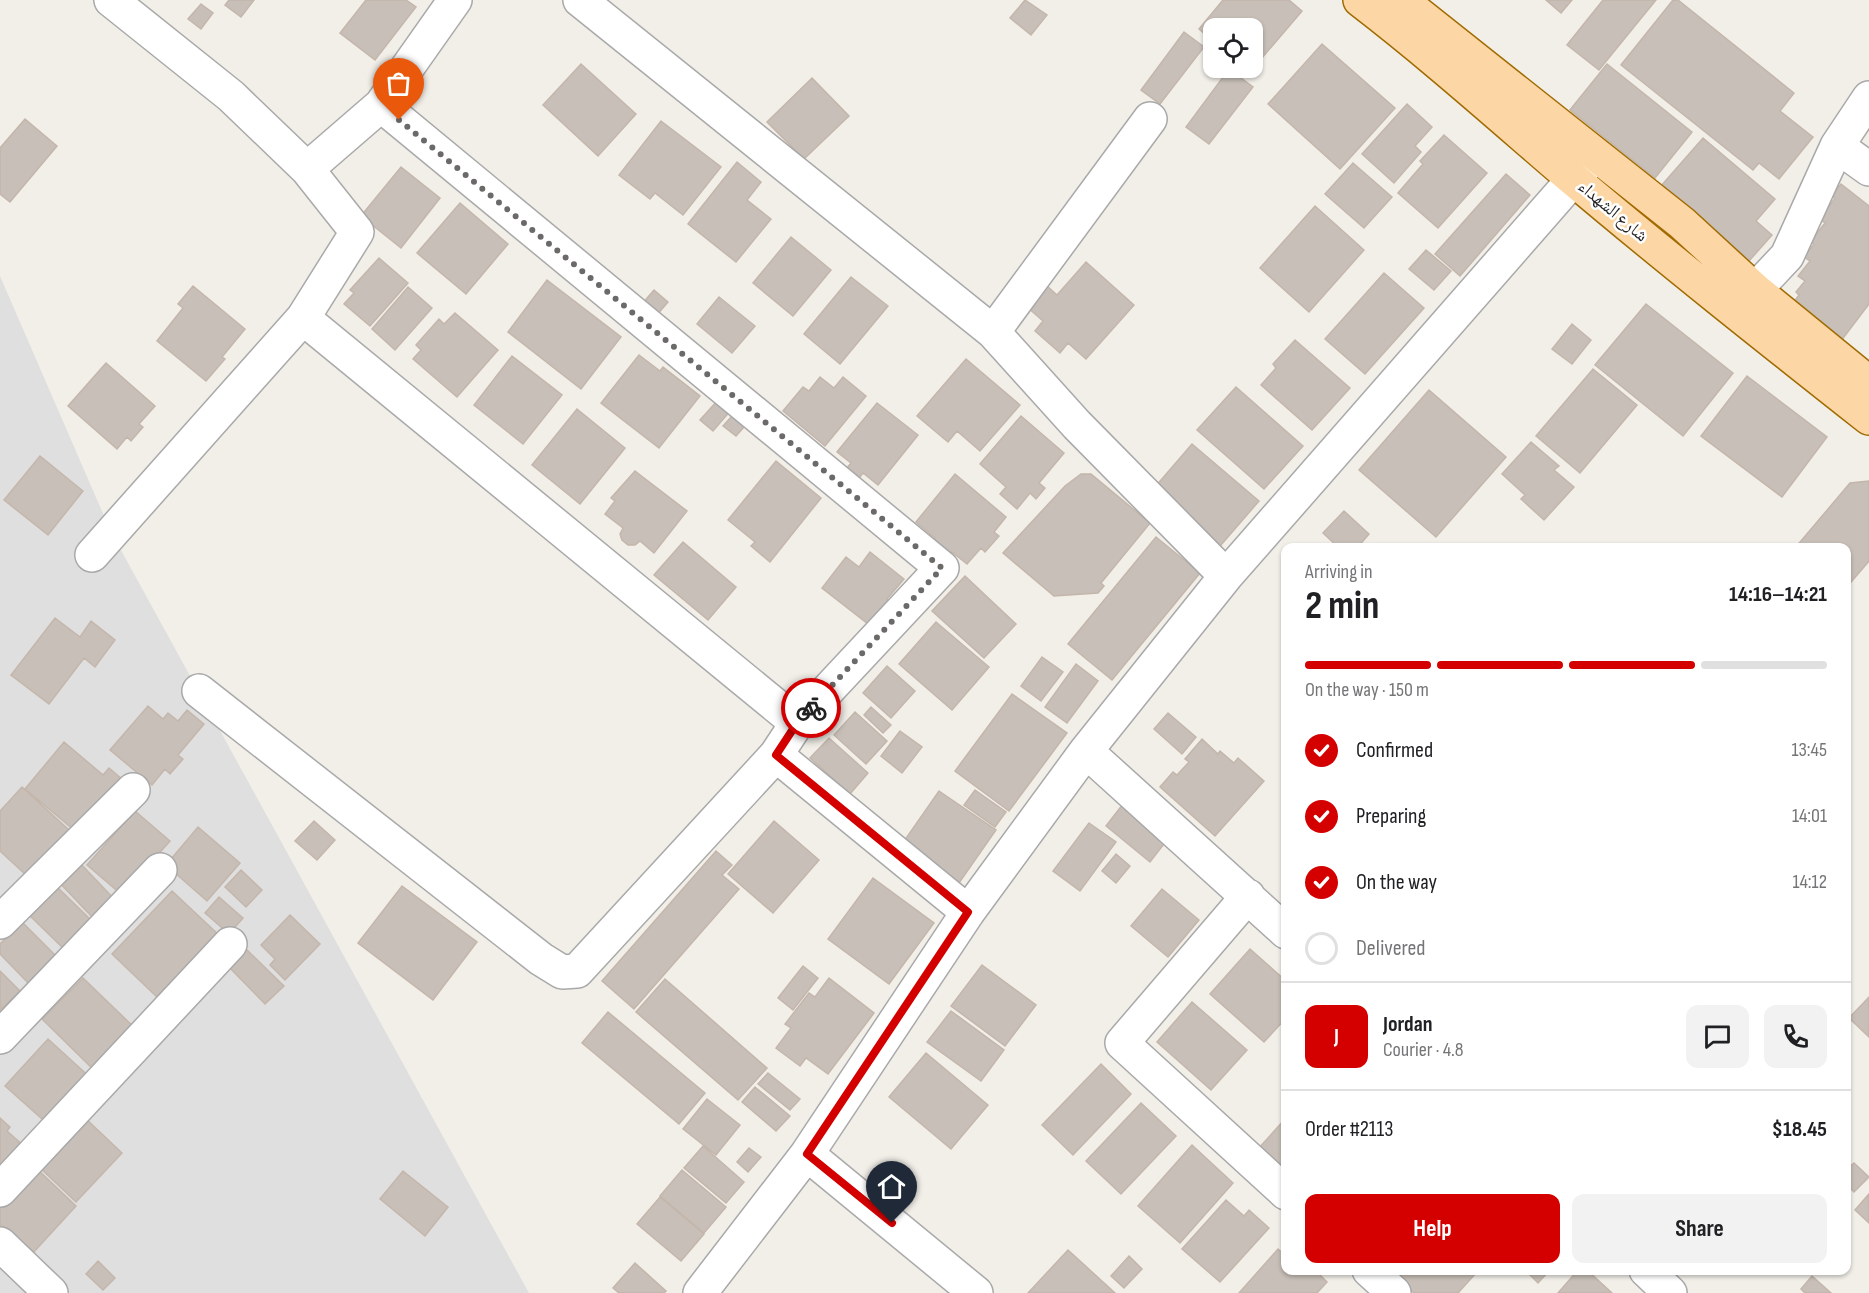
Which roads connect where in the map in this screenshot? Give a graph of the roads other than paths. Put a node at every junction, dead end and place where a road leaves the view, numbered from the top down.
1 (111, 0) edge
2 (455, 0) edge
3 (580, 0) edge
4 (1360, 0) edge
5 (1401, 0) edge
6 (1869, 98) edge
7 (381, 105) junction
8 (1150, 119) dead end
9 (1837, 146) junction
10 (1595, 154) junction
11 (307, 169) junction
12 (1869, 170) edge
13 (1574, 179) junction
14 (1755, 290) junction
15 (303, 318) junction
16 (993, 332) junction
17 (1869, 383) edge
18 (1869, 418) edge
19 (92, 555) dead end
20 (1226, 576) junction
21 (199, 691) dead end
22 (797, 723) junction
23 (1086, 752) junction
24 (776, 755) junction
25 (133, 790) dead end
26 (160, 870) dead end
27 (1248, 896) junction
28 (968, 912) junction
29 (0, 922) edge
30 (1281, 927) edge
31 (230, 944) dead end
32 (0, 1037) edge
33 (807, 1154) junction
34 (1281, 1189) edge
35 (0, 1190) edge
36 (0, 1244) edge
37 (1374, 1275) edge
38 (1651, 1275) edge
39 (51, 1293) edge
40 (700, 1293) edge
41 (976, 1293) edge
42 (1394, 1293) edge
43 (1670, 1293) edge

1 - 11 street
2 - 7 street
3 - 16 street
4 - 13 main road, شارع الشهداء
5 - 10 main road, شارع الشهداء
6 - 9 street
7 - 11 street
7 - 22 street
8 - 16 street
9 - 12 street
9 - 14 street
10 - 13 street
10 - 14 main road, شارع الشهداء
11 - 15 street
13 - 18 main road, شارع الشهداء
13 - 20 street
14 - 17 main road, شارع الشهداء
15 - 19 street
15 - 22 street
16 - 20 street
20 - 23 street
21 - 24 street
22 - 24 street
23 - 27 street
23 - 28 street
24 - 28 street
25 - 29 street
26 - 32 street
27 - 30 street
27 - 34 street
28 - 33 street
31 - 35 street
33 - 40 street
33 - 41 street
36 - 39 street
37 - 42 street
38 - 43 street

